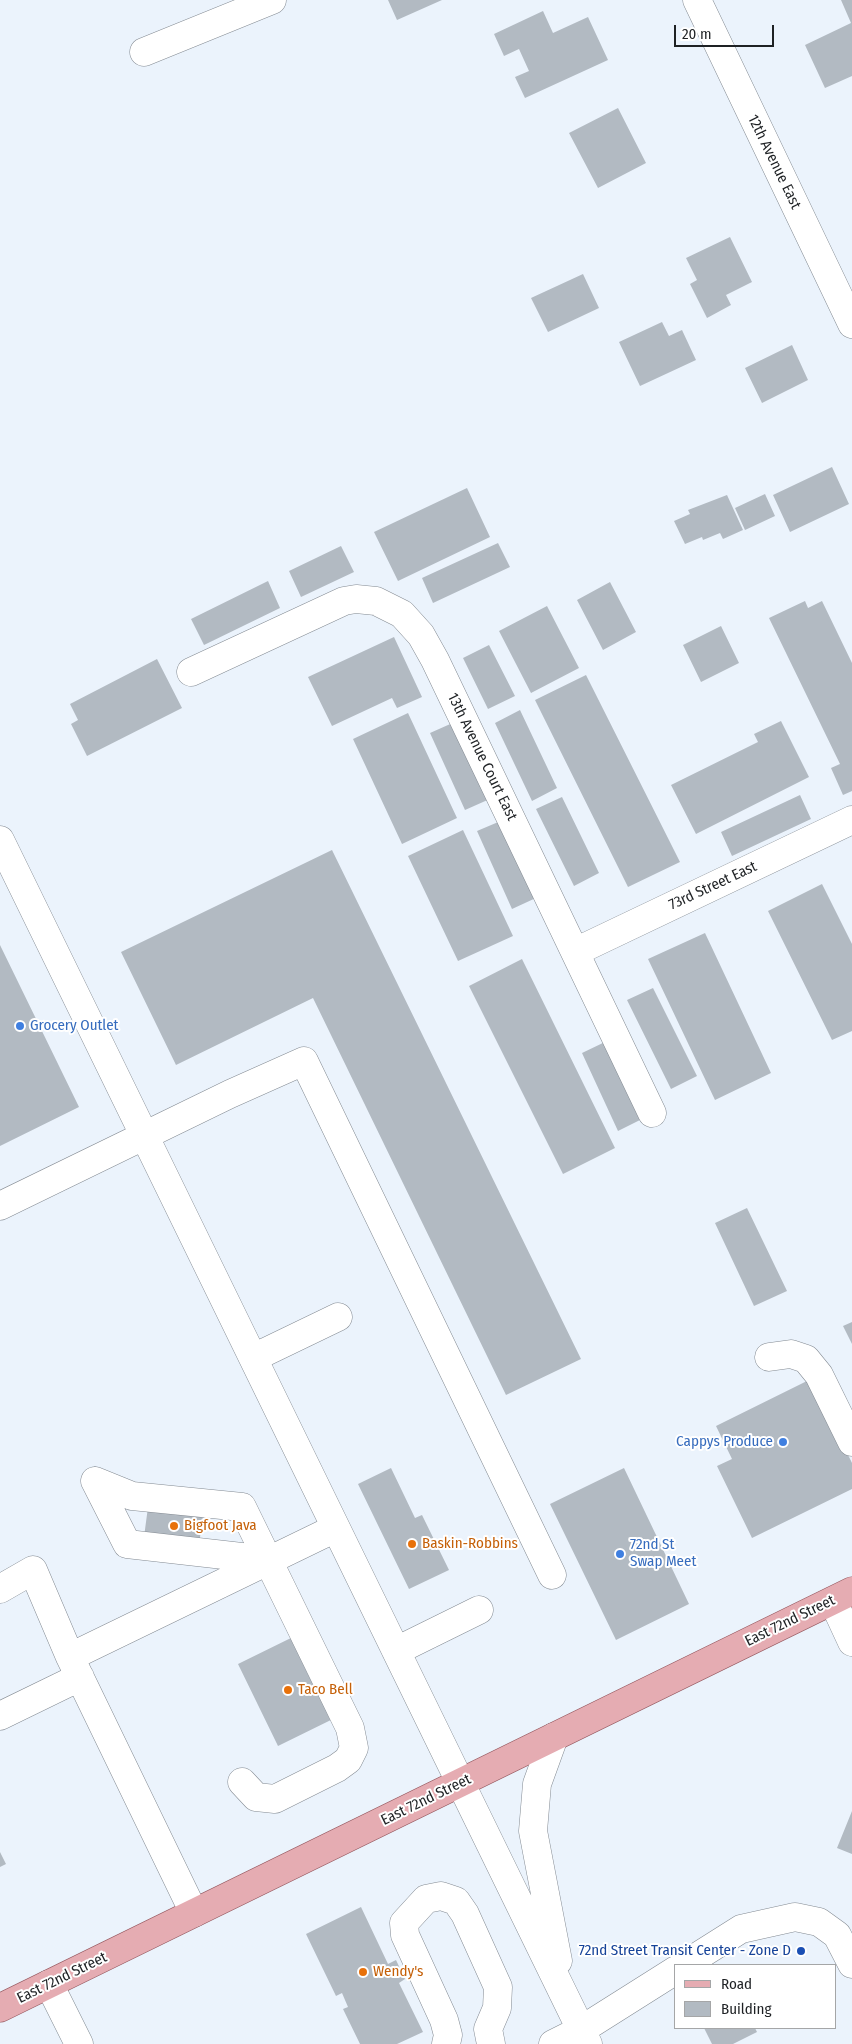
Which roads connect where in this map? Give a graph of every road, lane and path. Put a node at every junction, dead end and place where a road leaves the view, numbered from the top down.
1 (272, 0) edge
2 (697, 0) edge
3 (144, 52) dead end
4 (852, 324) edge
5 (192, 672) dead end
6 (852, 820) edge
7 (0, 840) edge
8 (575, 952) junction
9 (652, 1113) dead end
10 (144, 1136) junction
11 (0, 1206) edge
12 (338, 1317) dead end
13 (769, 1357) dead end
14 (253, 1358) junction
15 (852, 1442) edge
16 (336, 1528) junction
17 (268, 1560) junction
18 (552, 1575) dead end
19 (0, 1589) edge
20 (842, 1596) edge
21 (479, 1610) dead end
22 (852, 1642) edge
23 (396, 1651) junction
24 (75, 1667) junction
25 (0, 1716) edge
26 (554, 1736) junction
27 (242, 1782) dead end
28 (460, 1783) junction
29 (194, 1913) junction
30 (686, 1964) edge
31 (852, 1964) edge
32 (674, 1971) edge
33 (50, 1984) junction
34 (564, 1995) junction
35 (0, 2008) edge
36 (585, 2037) edge
37 (79, 2044) edge
38 (446, 2044) edge
39 (491, 2044) edge
40 (553, 2044) edge

1 - 3 street
2 - 4 street, 12th Avenue East
5 - 8 street, 13th Avenue Court East
6 - 8 street, 73rd Street East
7 - 10 street
8 - 9 street, 13th Avenue Court East
10 - 11 street
10 - 14 street
10 - 18 street
12 - 14 street
13 - 15 street
14 - 16 street
16 - 17 street
16 - 23 street
17 - 17 street
17 - 24 street
17 - 27 street
19 - 24 street
20 - 22 street
20 - 26 main road, East 72nd Street
21 - 23 street
23 - 28 street
24 - 25 street
24 - 29 street
26 - 28 main road, East 72nd Street
26 - 34 street
28 - 29 main road, East 72nd Street
28 - 34 street
29 - 33 main road, East 72nd Street
30 - 31 street
32 - 36 street
33 - 35 main road, East 72nd Street
33 - 37 street
34 - 36 street
36 - 40 street
38 - 39 street

